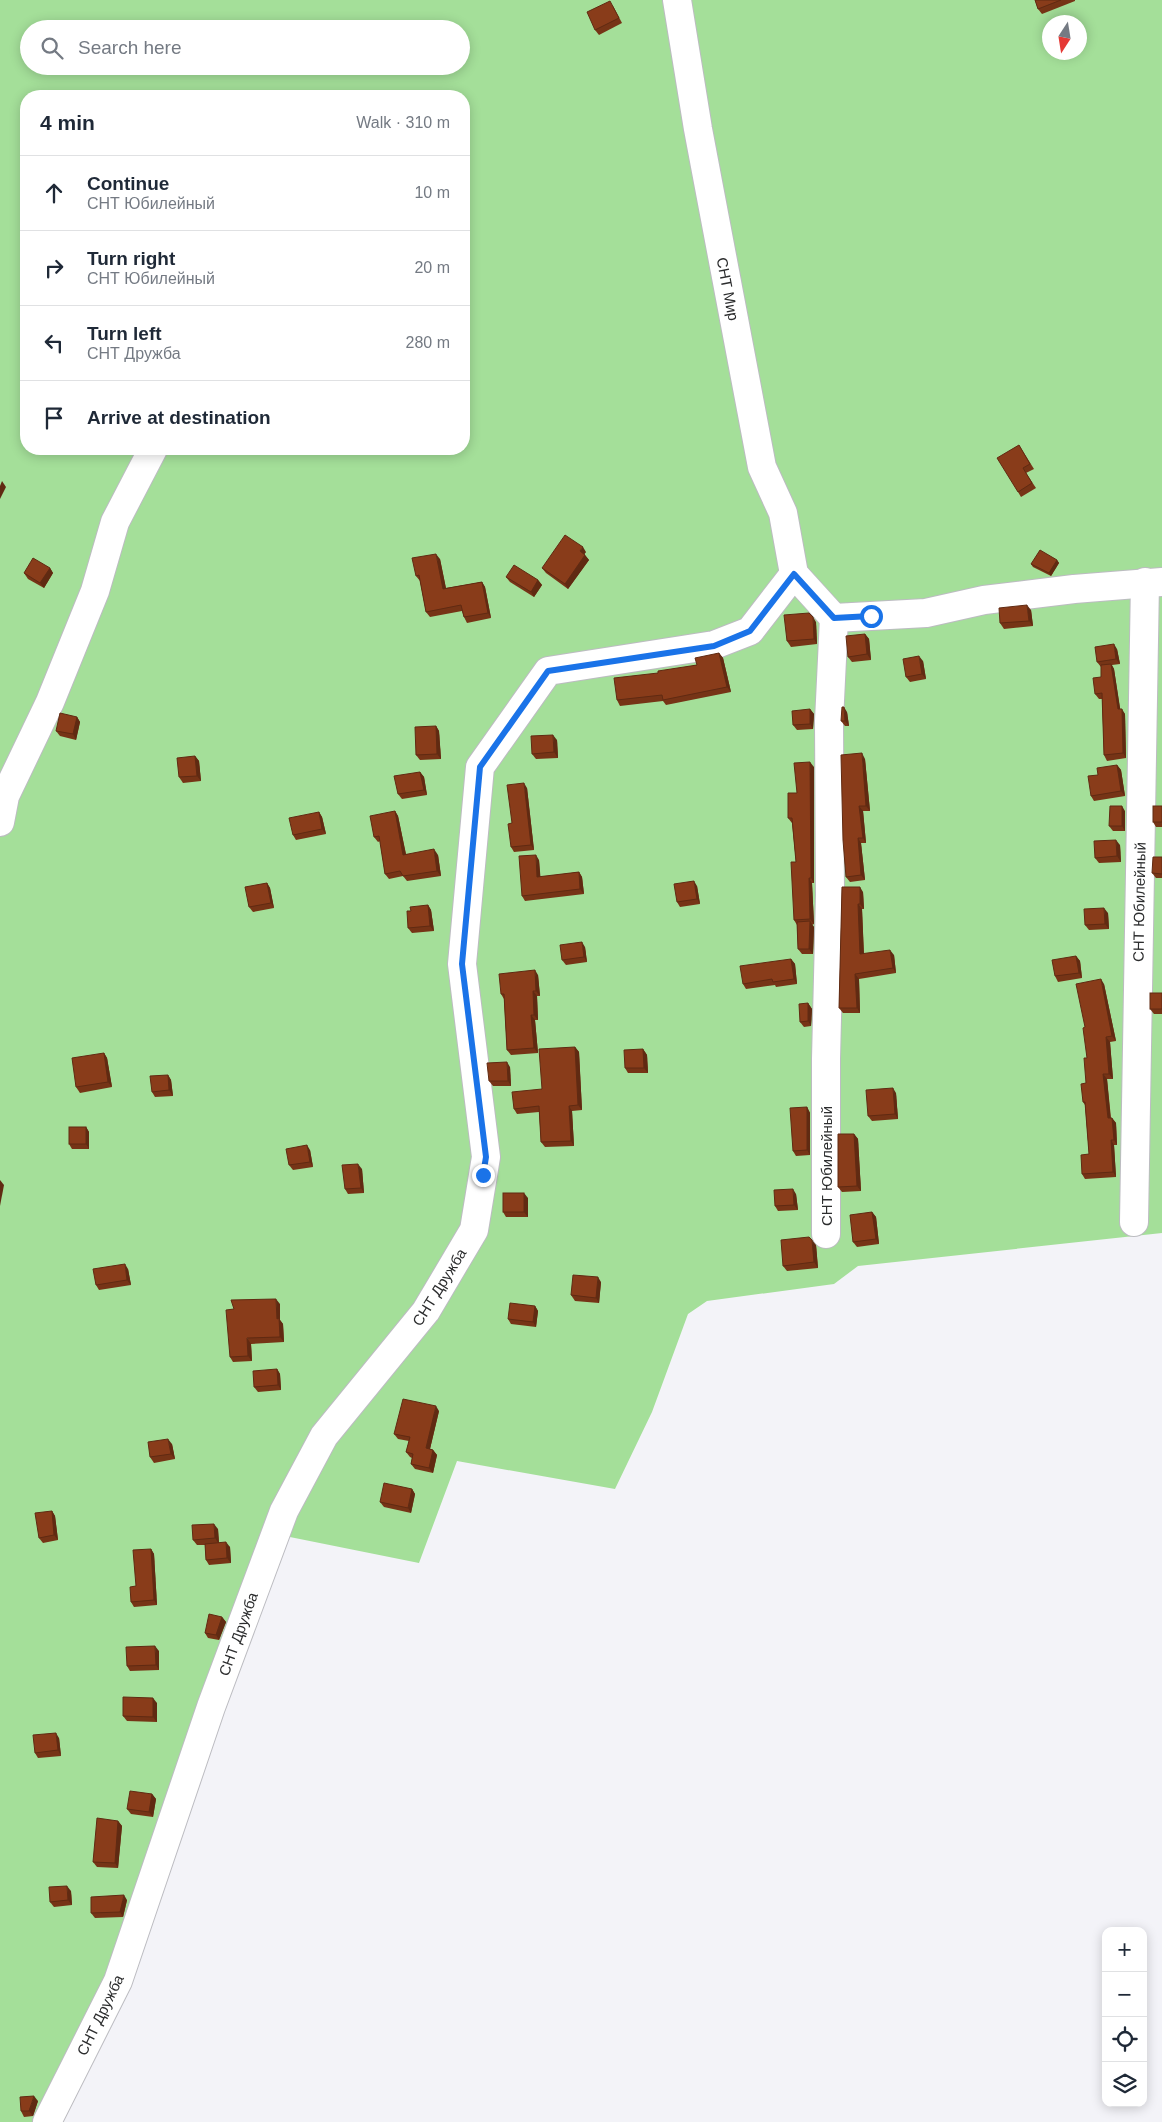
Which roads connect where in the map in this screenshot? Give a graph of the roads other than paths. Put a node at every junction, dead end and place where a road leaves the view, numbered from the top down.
1 (677, 0) edge
2 (150, 455) edge
3 (794, 574) junction
4 (1154, 582) edge
5 (834, 618) junction
6 (0, 822) edge
7 (1134, 1222) dead end
8 (826, 1234) dead end
9 (48, 2122) edge

1 - 3 street, СНТ Мир
2 - 6 street
3 - 5 street
3 - 9 street, СНТ Дружба
4 - 5 street, СНТ Юбилейный
4 - 7 street, СНТ Юбилейный
5 - 8 street, СНТ Юбилейный

